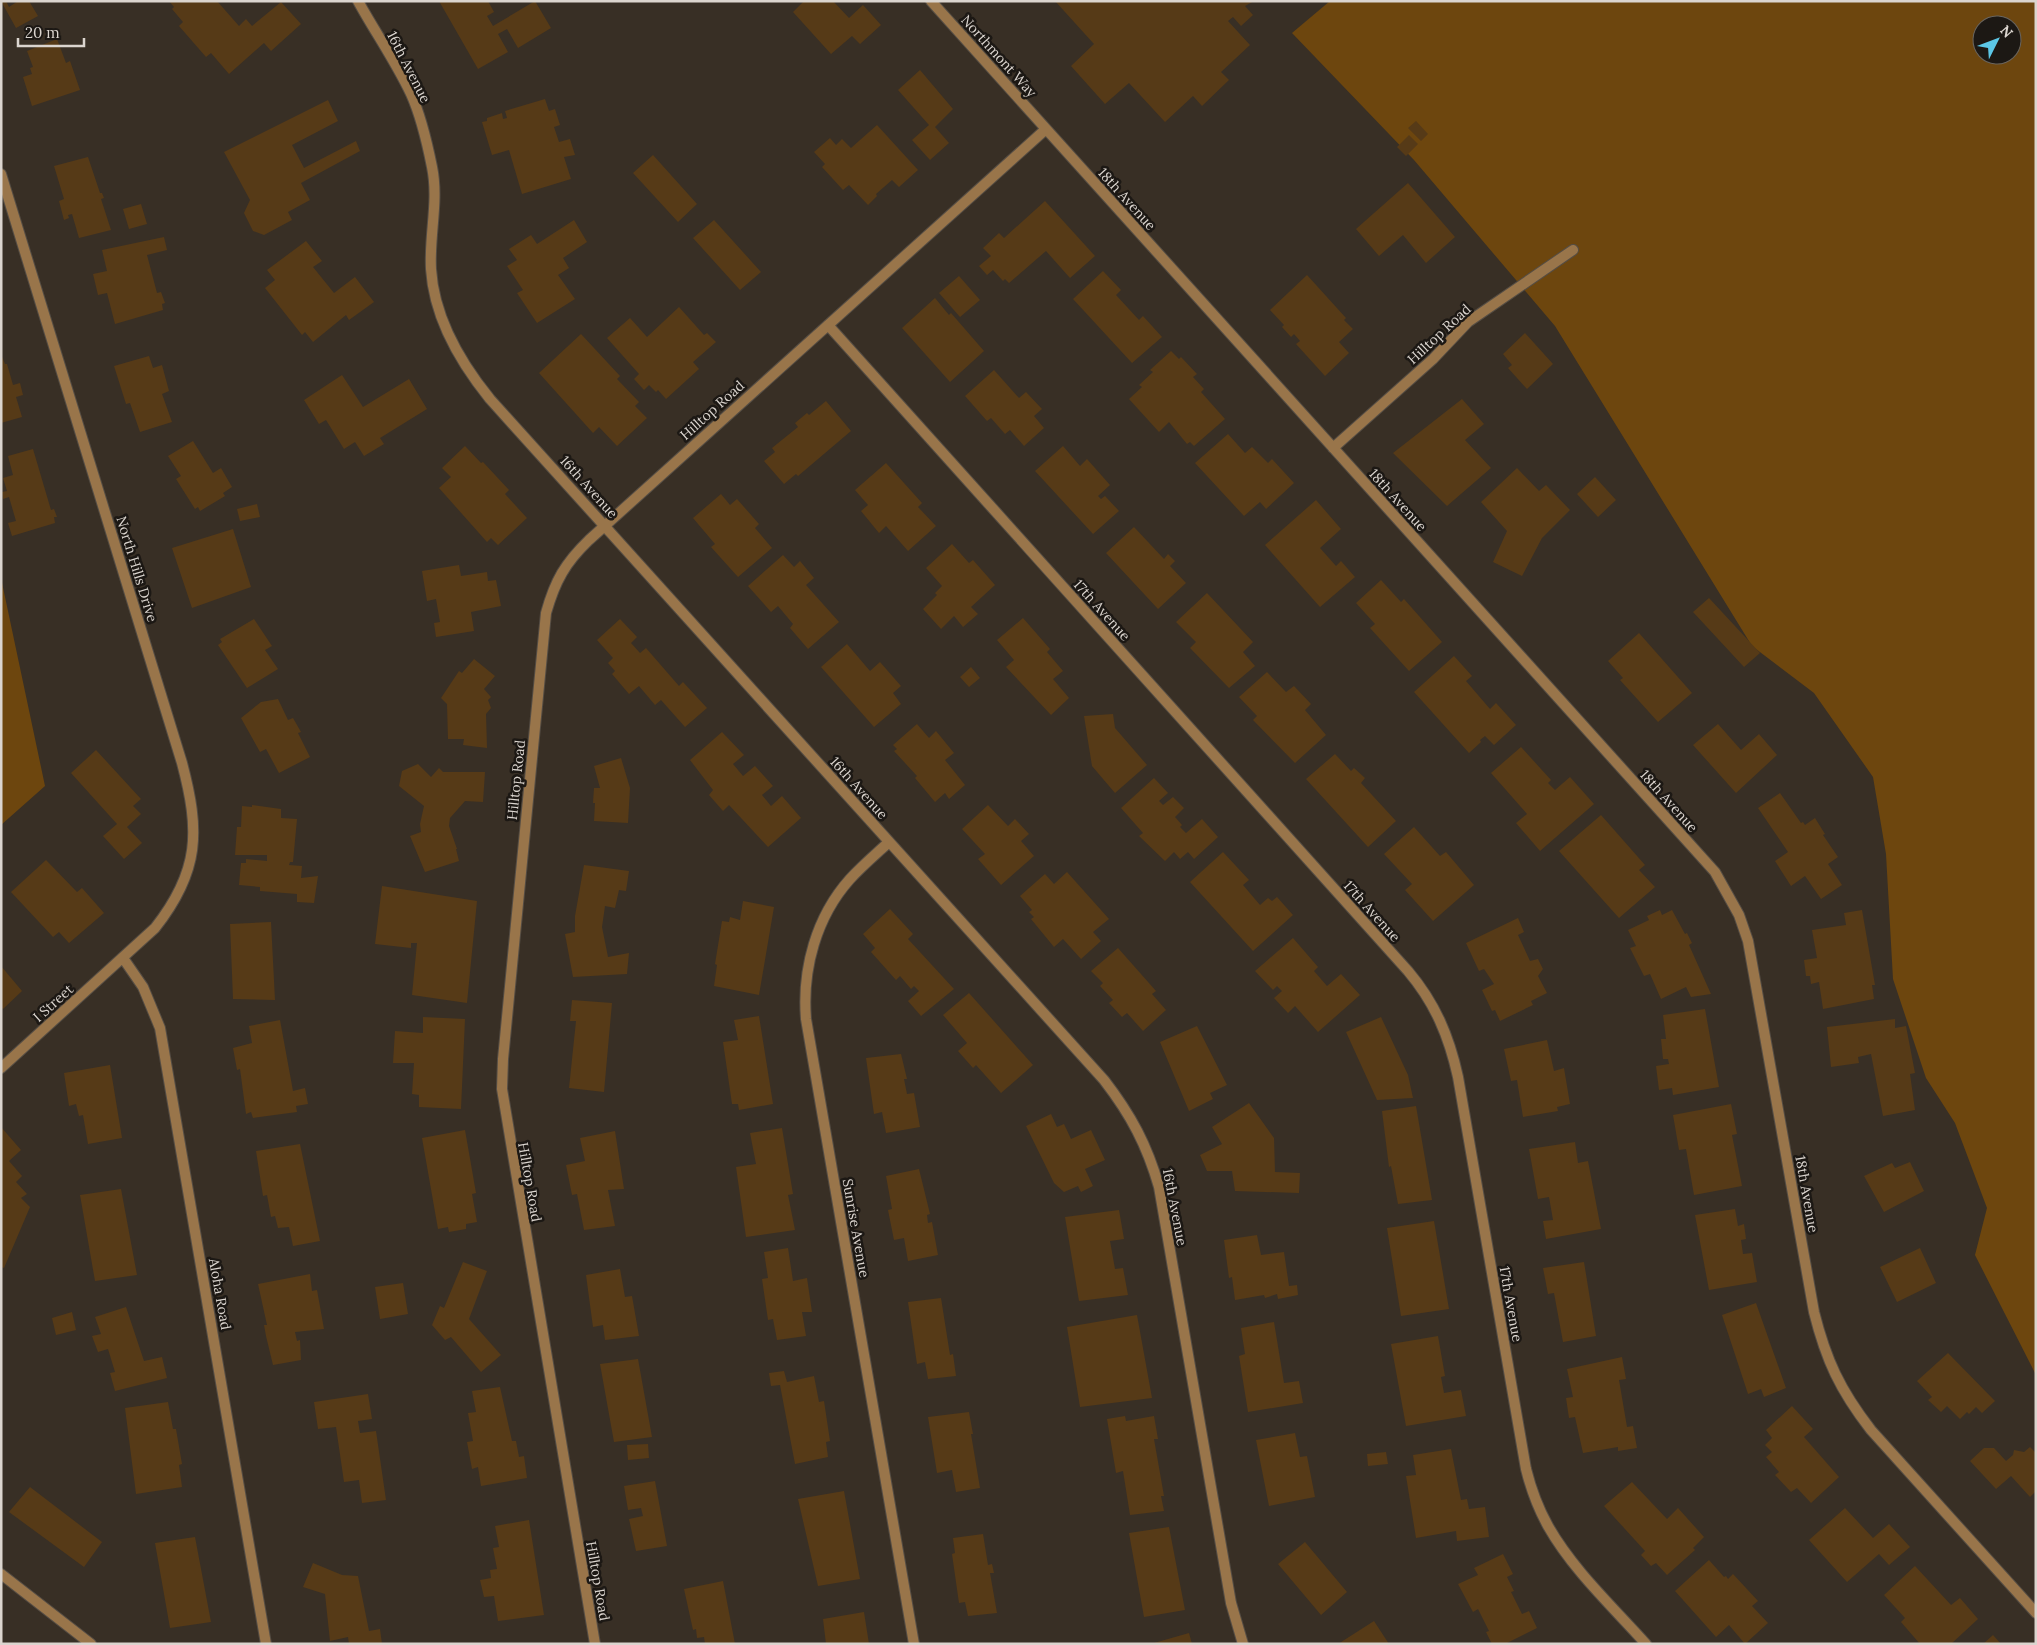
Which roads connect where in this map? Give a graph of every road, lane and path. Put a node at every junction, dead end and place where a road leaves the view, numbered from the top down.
1 (358, 1) edge
2 (931, 1) edge
3 (1046, 129) junction
4 (1, 174) edge
5 (1573, 250) dead end
6 (828, 325) junction
7 (1332, 448) junction
8 (605, 525) junction
9 (889, 842) junction
10 (123, 958) junction
11 (1, 1068) edge
12 (1, 1574) edge
13 (2036, 1613) edge
14 (91, 1644) edge
15 (266, 1644) edge
16 (595, 1644) edge
17 (914, 1644) edge
18 (1243, 1644) edge
19 (1646, 1644) edge

1 - 8 street, 16th Avenue
2 - 3 street, Northmont Way
3 - 6 street, Hilltop Road
3 - 7 street, 18th Avenue
4 - 10 street, North Hills Drive
5 - 7 street, Hilltop Road
6 - 8 street, Hilltop Road
6 - 19 street, 17th Avenue
7 - 13 street, 18th Avenue
8 - 9 street, 16th Avenue
8 - 16 street, Hilltop Road
9 - 17 street, Sunrise Avenue
9 - 18 street, 16th Avenue
10 - 11 street, I Street
10 - 15 street, Aloha Road
12 - 14 street

